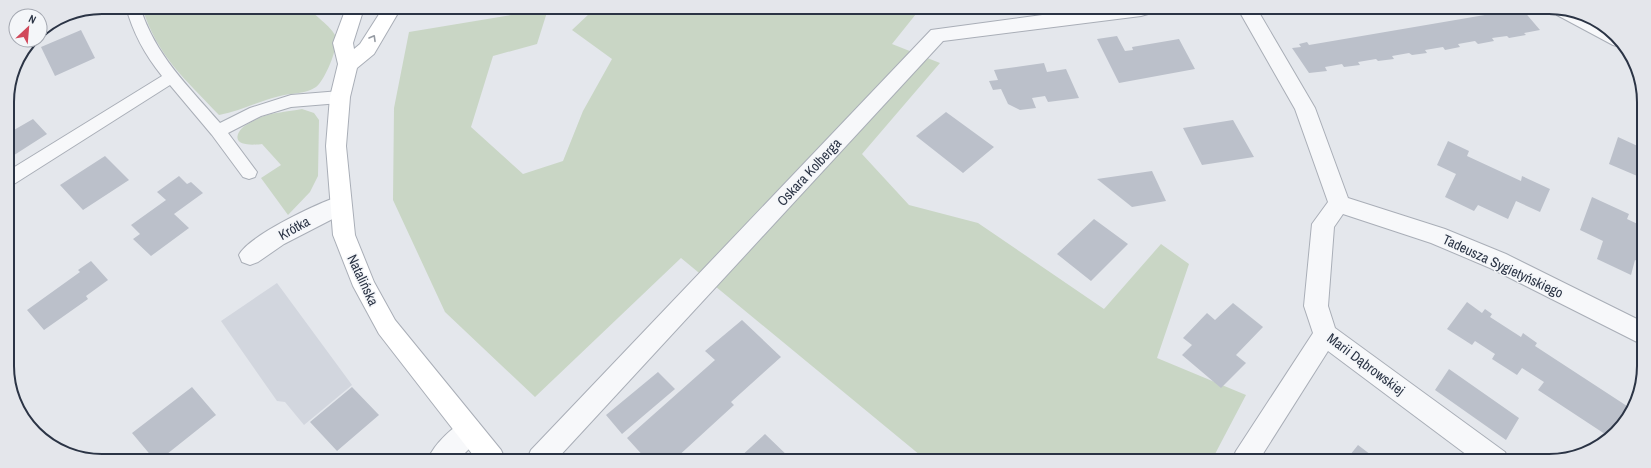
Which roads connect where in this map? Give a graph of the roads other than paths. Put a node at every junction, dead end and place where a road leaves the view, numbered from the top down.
1 (136, 14) edge
2 (353, 14) edge
3 (388, 14) edge
4 (1102, 14) edge
5 (1250, 14) edge
6 (348, 64) junction
7 (172, 78) junction
8 (340, 97) junction
9 (218, 130) junction
10 (249, 172) dead end
11 (14, 175) edge
12 (1339, 204) junction
13 (340, 205) junction
14 (250, 255) dead end
15 (1637, 331) edge
16 (1326, 335) junction
17 (469, 431) junction
18 (446, 454) edge
19 (488, 454) edge
20 (545, 454) edge
21 (1249, 454) edge
22 (1487, 454) edge

1 - 7 lane
2 - 6 main road, Natalińska
6 -> 3 main road
4 - 20 street, Oskara Kolberga
5 - 12 street
6 - 8 main road, Natalińska
7 - 9 lane
7 - 11 lane
8 - 9 lane
8 - 13 main road, Natalińska
9 - 10 lane
12 - 15 street, Tadeusza Sygietyńskiego
12 - 16 street, Marii Dąbrowskiej
13 - 14 street, Krótka
13 - 17 main road, Natalińska
16 - 21 street
16 - 22 street, Marii Dąbrowskiej
17 - 18 street
17 - 19 main road, Natalińska

